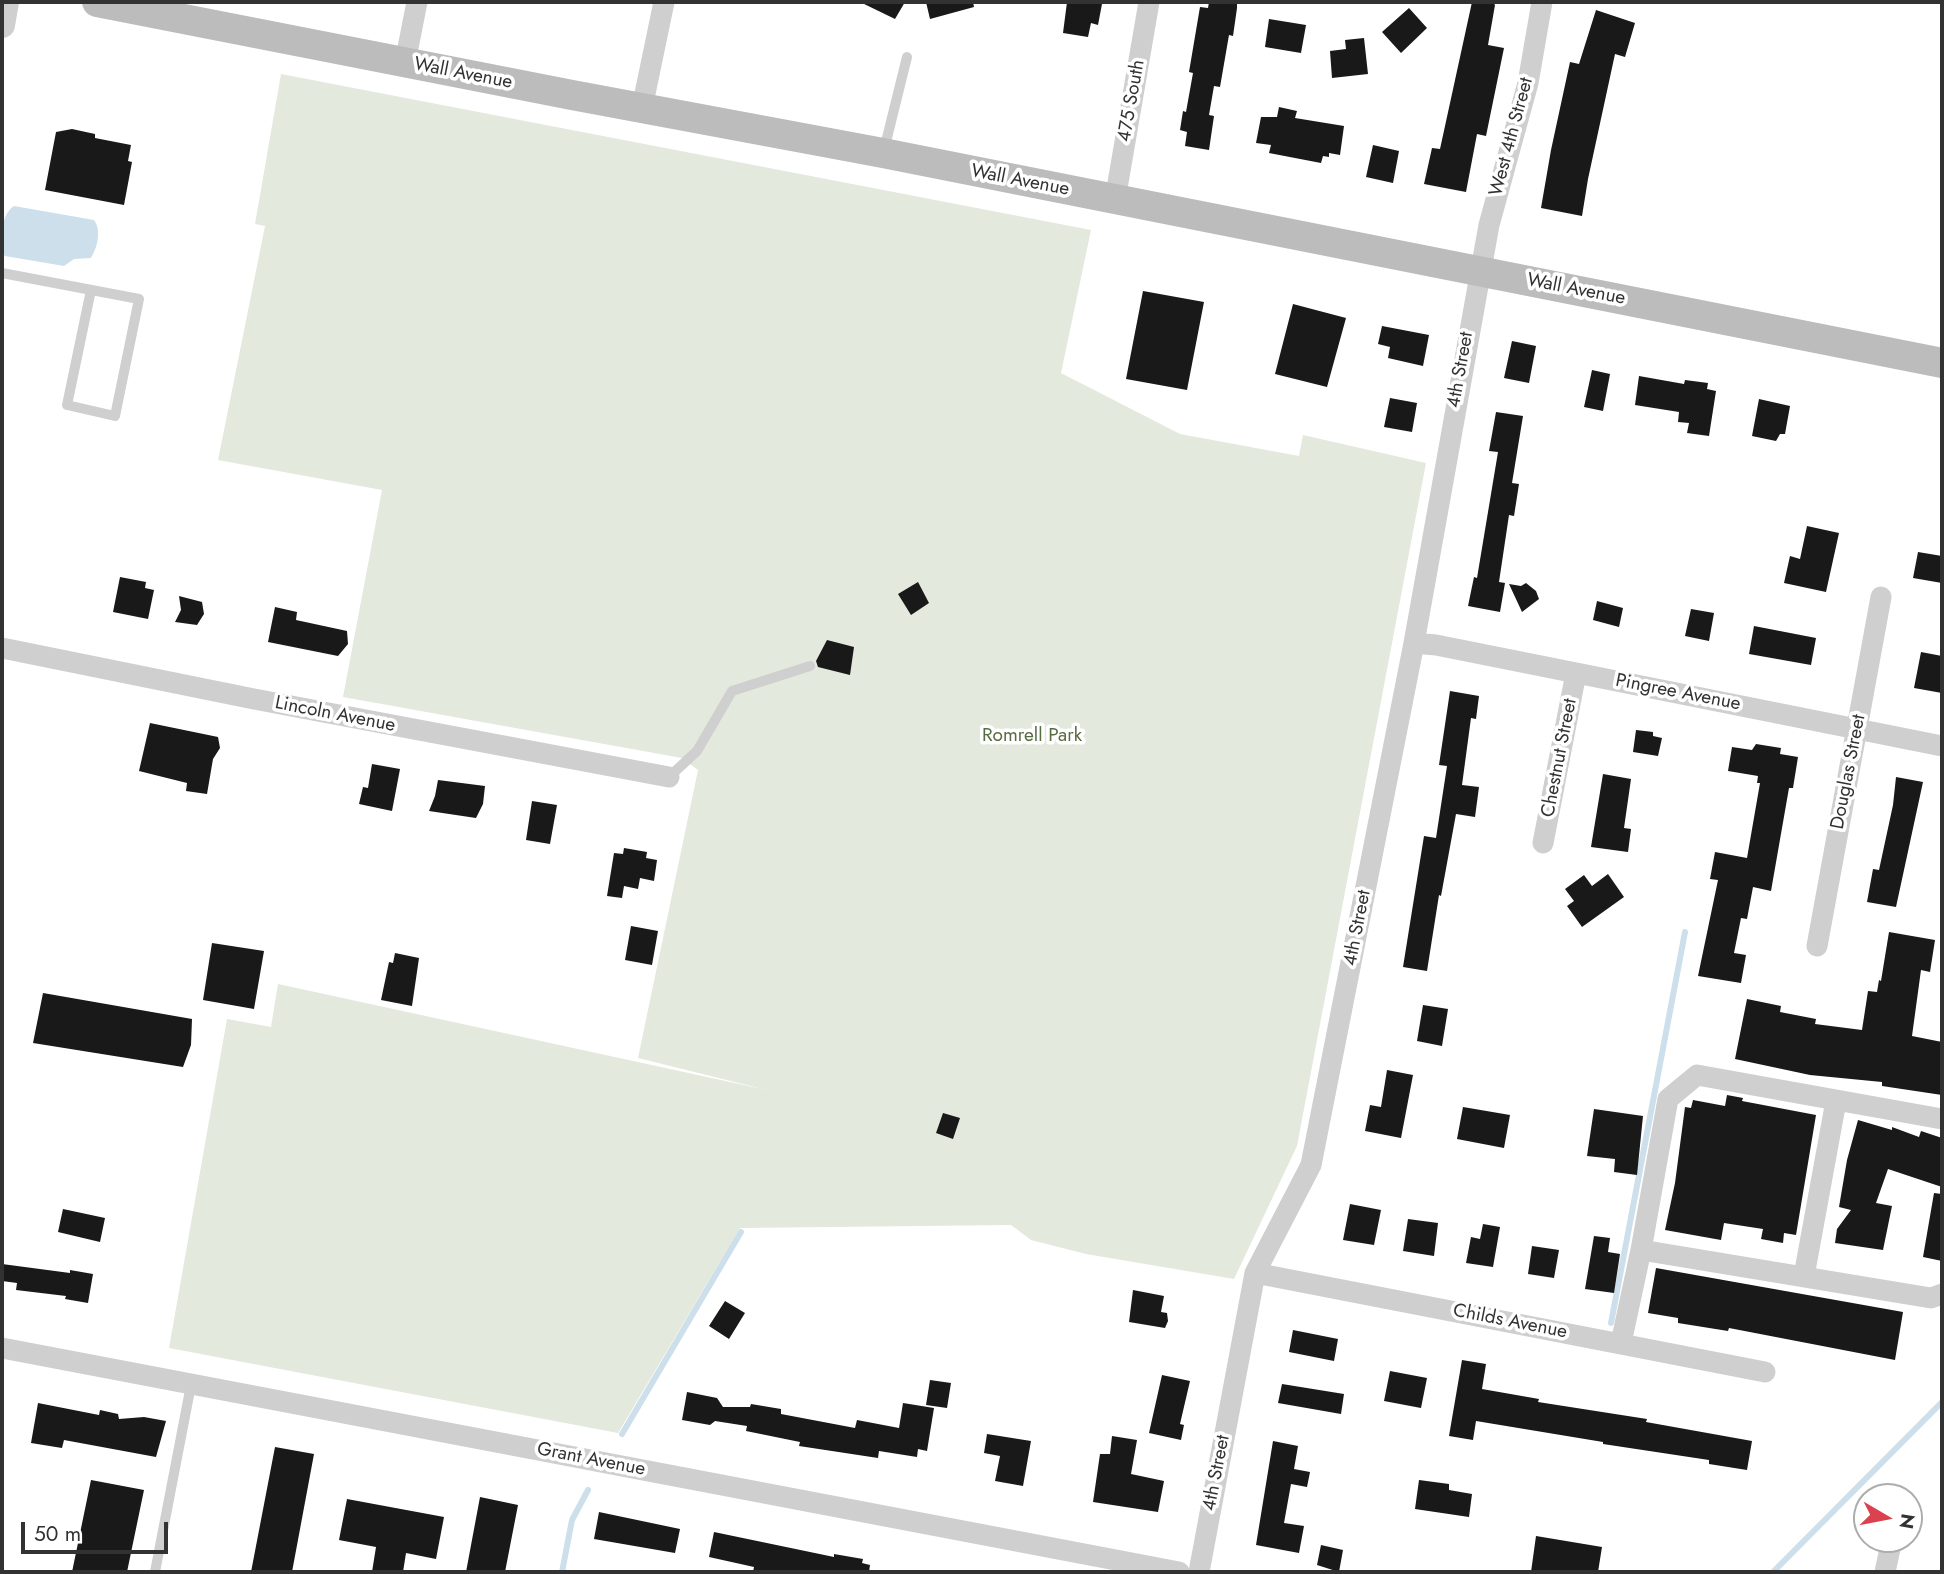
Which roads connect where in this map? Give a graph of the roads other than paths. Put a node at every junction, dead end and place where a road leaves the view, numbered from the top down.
1 (6, 2) edge
2 (97, 2) edge
3 (417, 2) edge
4 (664, 2) edge
5 (1150, 2) edge
6 (1542, 2) edge
7 (175, 9) edge
8 (2, 25) edge
9 (907, 57) dead end
10 (405, 63) junction
11 (642, 108) junction
12 (883, 153) junction
13 (1115, 200) junction
14 (1480, 271) junction
15 (2, 273) edge
16 (91, 290) junction
17 (1942, 363) edge
18 (1881, 597) dead end
19 (1413, 643) junction
20 (2, 648) edge
21 (810, 666) dead end
22 (1576, 673) junction
23 (1857, 729) junction
24 (1942, 746) edge
25 (669, 778) joint
26 (1543, 843) dead end
27 (1817, 946) dead end
28 (1836, 1101) junction
29 (1942, 1119) edge
30 (1641, 1250) junction
31 (1255, 1273) junction
32 (1804, 1276) junction
33 (1942, 1294) edge
34 (1621, 1343) junction
35 (2, 1348) edge
36 (1765, 1372) dead end
37 (191, 1385) junction
38 (1889, 1553) edge
39 (155, 1572) edge
40 (1179, 1572) edge
41 (1199, 1572) edge
42 (1885, 1572) edge

1 - 8 street
2 - 7 main road, Wall Avenue
3 - 10 street
4 - 11 street
5 - 13 street, 475 South
6 - 14 street, West 4th Street
7 - 10 main road, Wall Avenue
9 - 12 lane
10 - 11 main road, Wall Avenue
11 - 12 main road, Wall Avenue
12 - 13 main road, Wall Avenue
13 - 14 main road, Wall Avenue
14 - 17 main road, Wall Avenue
14 - 19 street, 4th Street
15 - 16 lane
16 - 16 lane
18 - 23 street, Douglas Street
19 - 22 street, Pingree Avenue
19 - 31 street, 4th Street
20 - 25 street, Lincoln Avenue
21 - 25 lane
22 - 23 street, Pingree Avenue
22 - 26 street, Chestnut Street
23 - 24 street, Pingree Avenue
23 - 27 street, Douglas Street
28 - 29 street
28 - 30 street
28 - 32 street
30 - 32 street
30 - 34 street
31 - 34 street, Childs Avenue
31 - 41 street, 4th Street
32 - 33 street
34 - 36 street, Childs Avenue
35 - 37 street, Grant Avenue
37 - 39 lane
37 - 40 street, Grant Avenue
38 - 42 street

